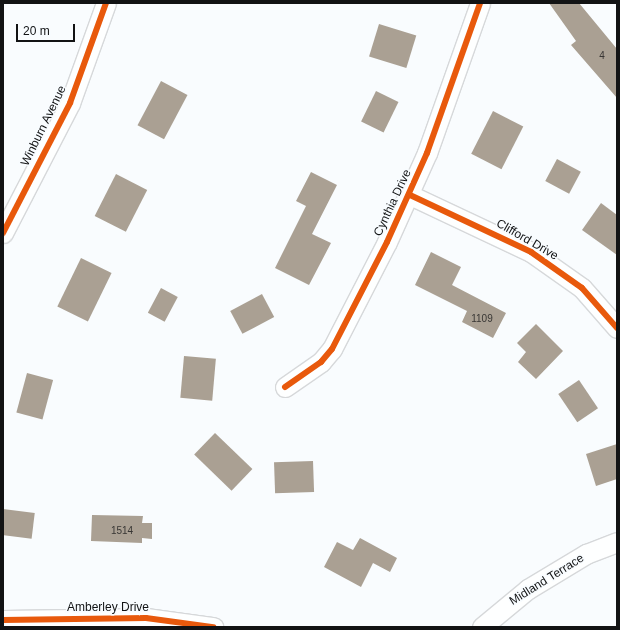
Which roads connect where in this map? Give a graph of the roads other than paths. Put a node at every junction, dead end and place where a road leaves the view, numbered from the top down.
1 (106, 3) edge
2 (480, 3) edge
3 (410, 194) junction
4 (3, 233) edge
5 (617, 328) edge
6 (285, 387) dead end
7 (617, 542) edge
8 (3, 620) edge
9 (213, 627) edge
10 (482, 627) edge

1 - 4 street, Winburn Avenue
2 - 3 street, Cynthia Drive
3 - 5 street, Clifford Drive
3 - 6 street, Cynthia Drive
7 - 10 street, Midland Terrace
8 - 9 street, Amberley Drive

